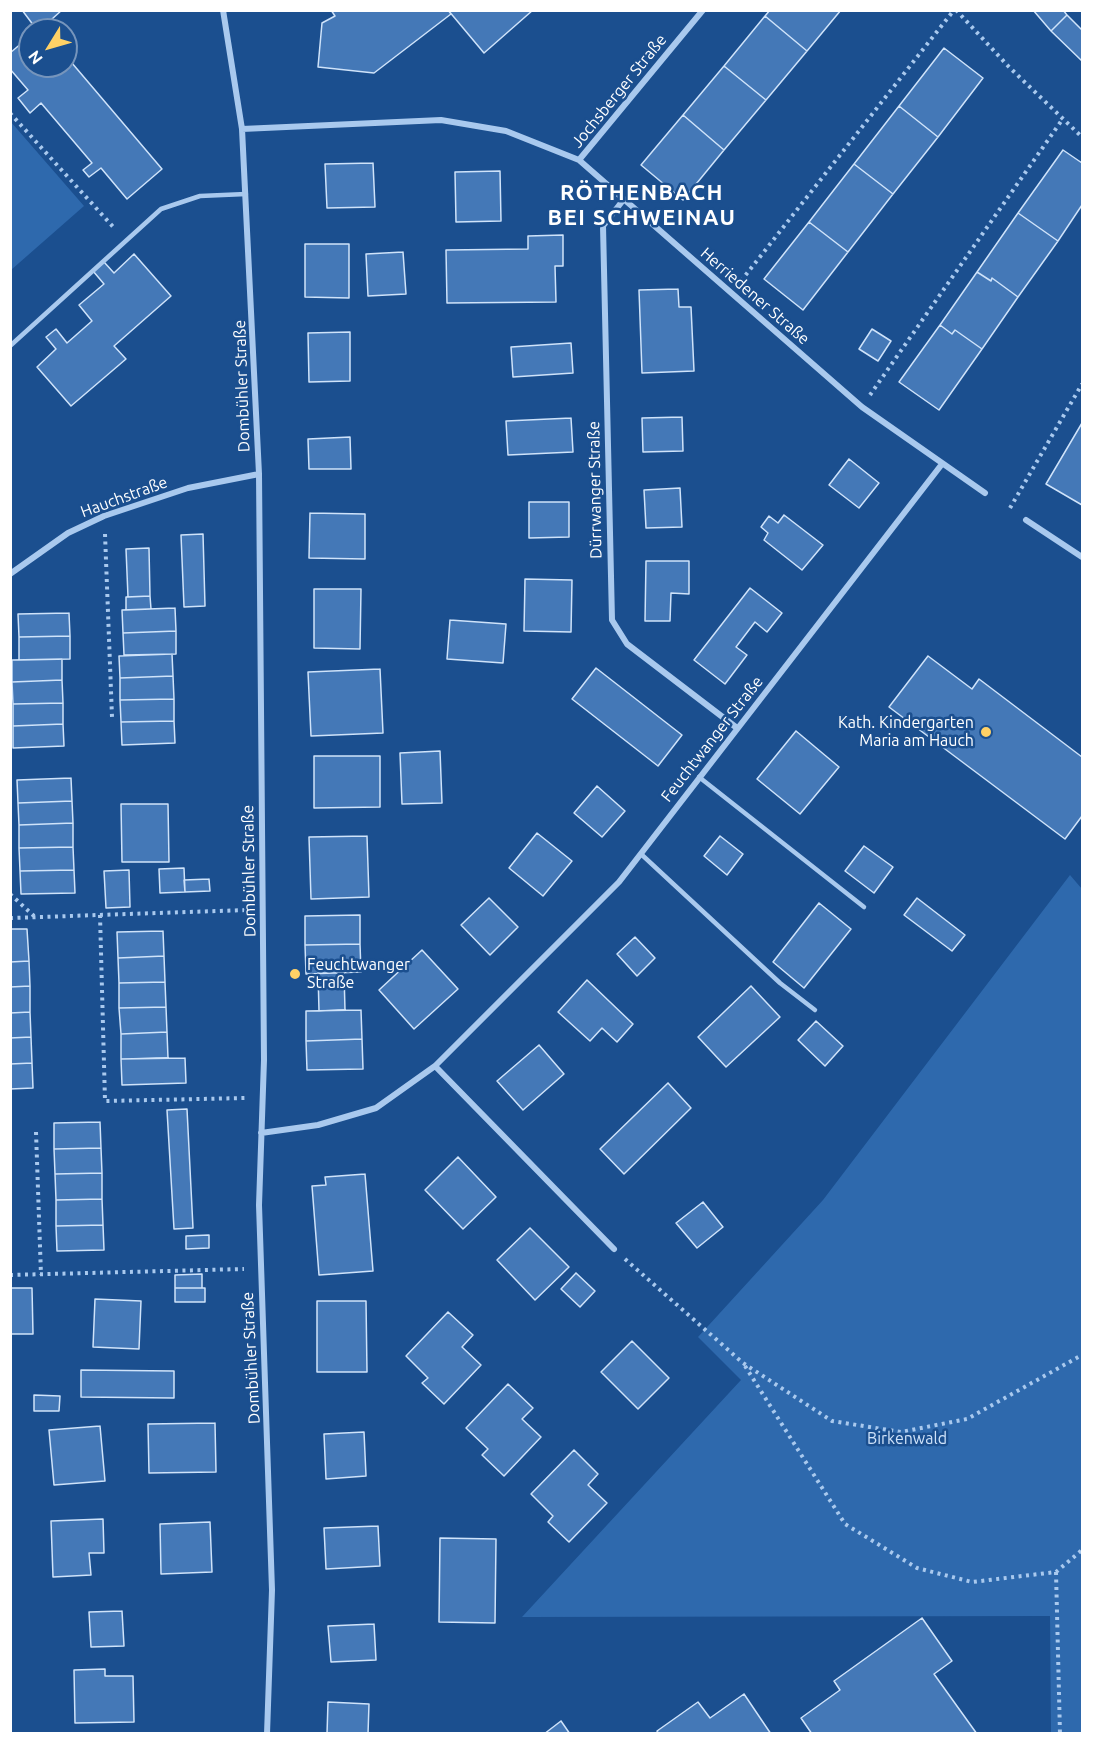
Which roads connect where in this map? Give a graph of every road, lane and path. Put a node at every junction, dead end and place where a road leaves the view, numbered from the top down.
1 (223, 10) edge
2 (703, 10) edge
3 (955, 10) edge
4 (10, 113) edge
5 (1062, 120) junction
6 (243, 129) junction
7 (1083, 137) edge
8 (579, 160) junction
9 (247, 194) junction
10 (624, 199) junction
11 (125, 241) junction
12 (731, 294) junction
13 (10, 346) edge
14 (1083, 384) edge
15 (862, 406) junction
16 (942, 464) junction
17 (259, 474) junction
18 (985, 493) joint
19 (1010, 508) junction
20 (104, 516) junction
21 (1026, 520) joint
22 (1083, 557) edge
23 (10, 574) edge
24 (112, 717) dead end
25 (737, 728) junction
26 (699, 777) junction
27 (641, 854) junction
28 (10, 894) edge
29 (864, 907) dead end
30 (263, 909) junction
31 (100, 915) junction
32 (34, 917) junction
33 (10, 918) edge
34 (815, 1010) dead end
35 (435, 1066) junction
36 (262, 1098) junction
37 (36, 1132) dead end
38 (261, 1133) junction
39 (614, 1249) joint
40 (260, 1268) junction
41 (10, 1275) edge
42 (41, 1275) junction
43 (1083, 1355) edge
44 (743, 1363) junction
45 (1083, 1550) edge
46 (1056, 1572) junction
47 (267, 1734) edge
48 (1060, 1734) edge

1 - 6 street, Dombühler Straße
2 - 8 street, Jochsberger Straße
3 - 5 path
3 - 12 path
4 - 11 path
5 - 7 path
5 - 15 path
6 - 8 street, Herriedener Straße
6 - 9 street, Dombühler Straße
8 - 10 street, Herriedener Straße
9 - 11 lane
9 - 17 street, Dombühler Straße
10 - 12 street, Herriedener Straße
10 - 25 street, Dürrwanger Straße
11 - 13 lane
12 - 15 street, Herriedener Straße
14 - 19 path
15 - 16 street, Herriedener Straße
16 - 18 street, Herriedener Straße
16 - 25 street, Feuchtwanger Straße
17 - 20 street, Hauchstraße
17 - 30 street, Dombühler Straße
18 - 19 path
19 - 21 path
20 - 23 street, Hauchstraße
20 - 24 path
21 - 22 street
25 - 26 street, Feuchtwanger Straße
26 - 27 street, Feuchtwanger Straße
26 - 29 lane
27 - 34 lane
27 - 35 street, Feuchtwanger Straße
28 - 32 path
30 - 31 path
30 - 36 street, Dombühler Straße
31 - 32 path
31 - 36 path
32 - 33 path
35 - 38 street, Feuchtwanger Straße
35 - 39 street
36 - 38 street, Dombühler Straße
37 - 42 path
38 - 40 street, Dombühler Straße
39 - 44 path
40 - 42 path
40 - 47 street, Dombühler Straße
41 - 42 path
43 - 44 path
44 - 46 path
45 - 46 path
46 - 48 path

